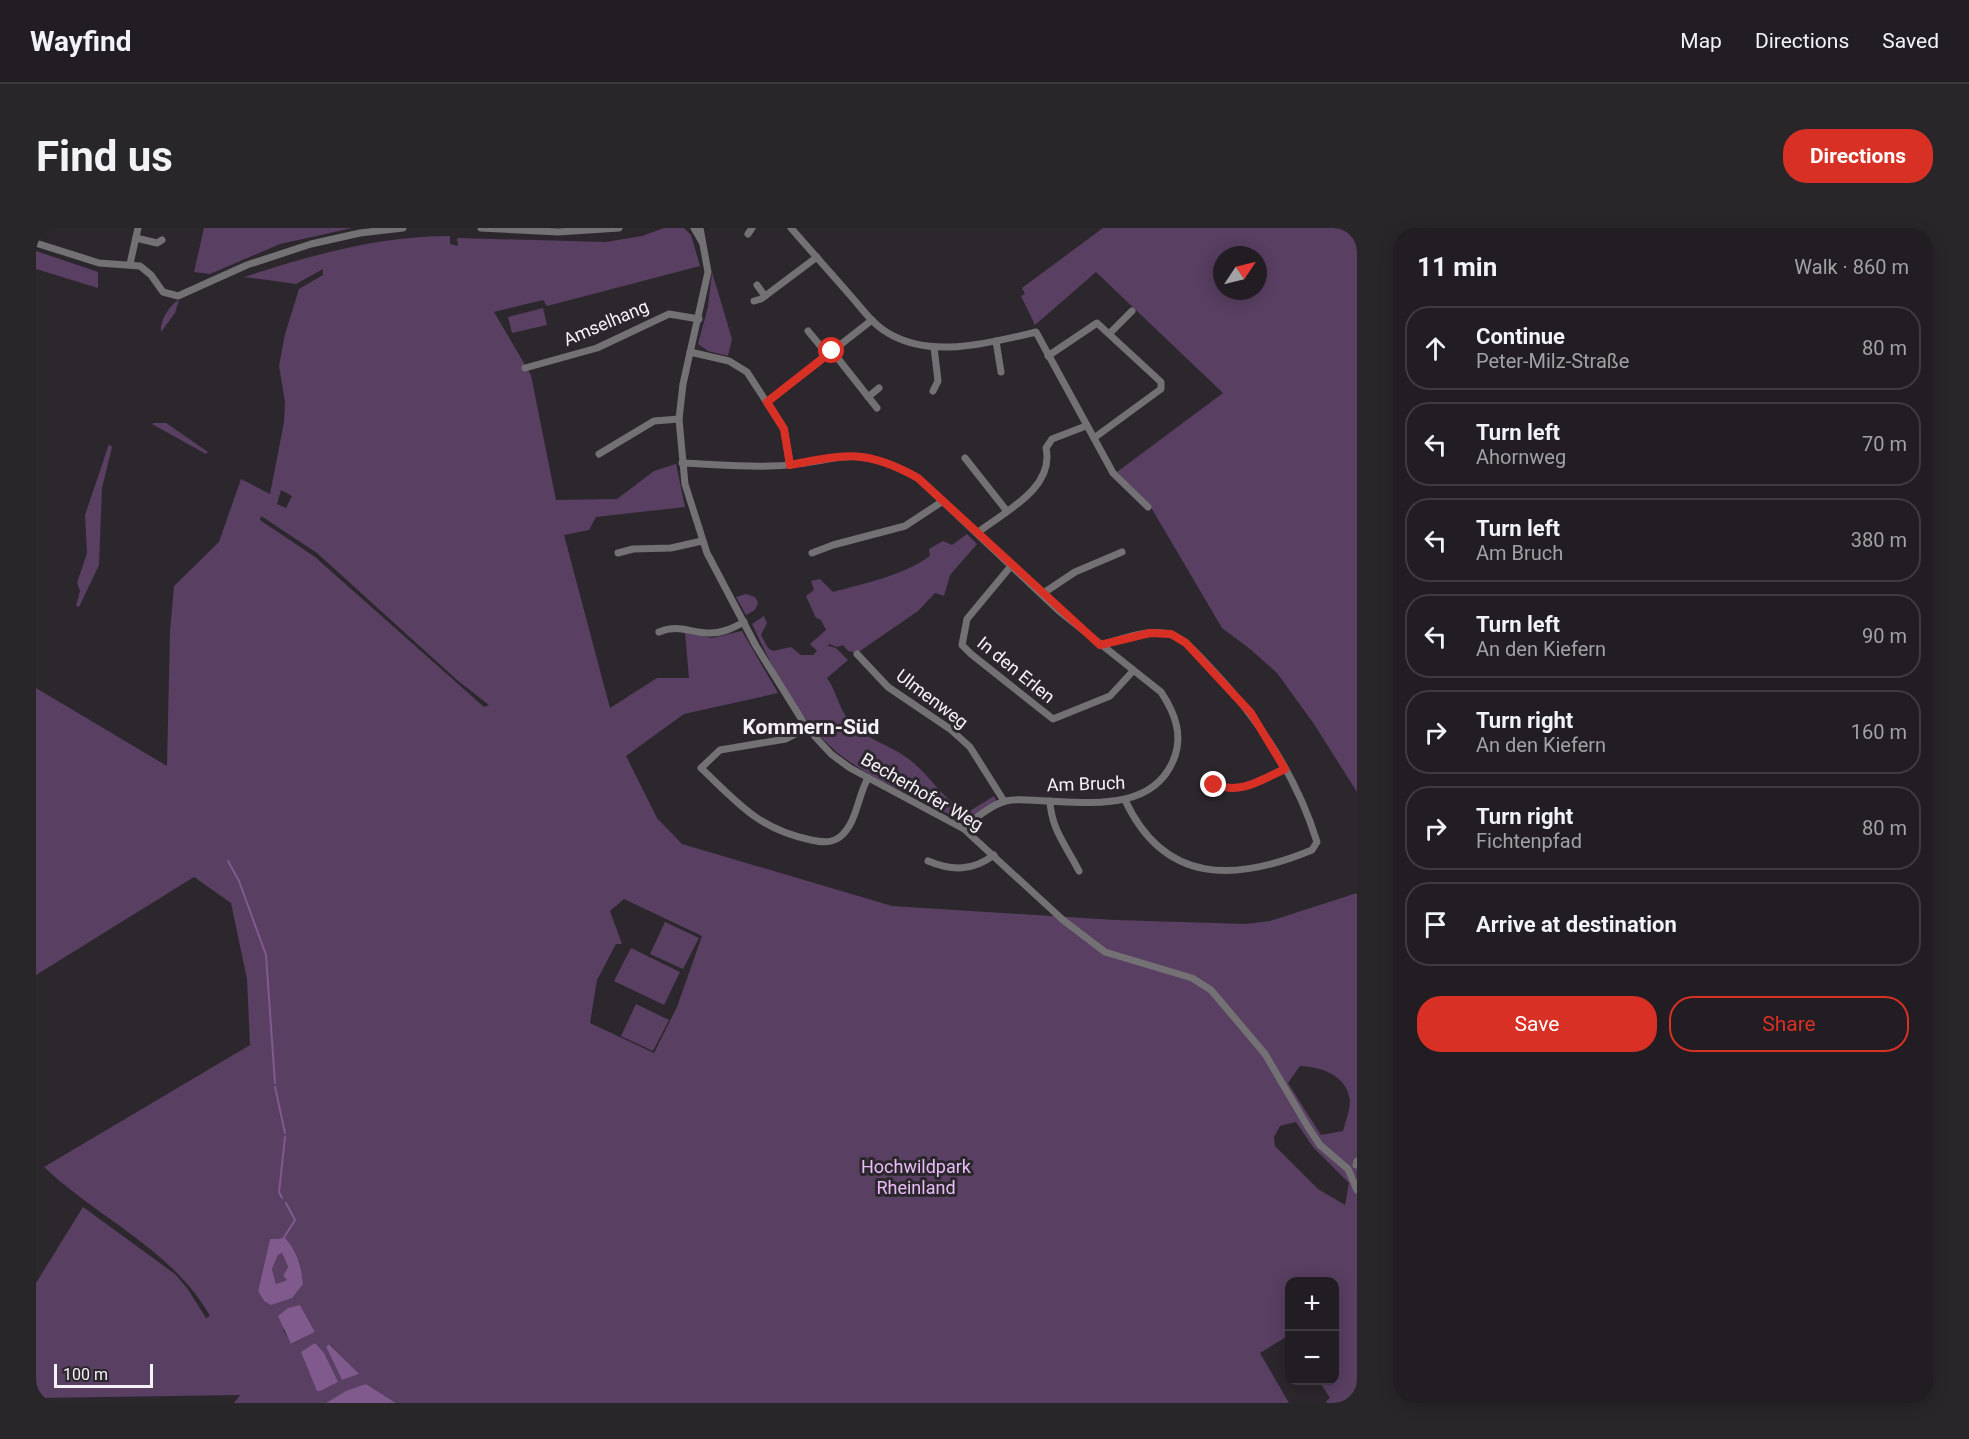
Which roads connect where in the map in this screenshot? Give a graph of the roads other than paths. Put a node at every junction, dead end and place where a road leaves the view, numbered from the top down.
1 (129, 228) edge
2 (403, 228) edge
3 (481, 228) edge
4 (619, 228) edge
5 (694, 228) edge
6 (700, 228) edge
7 (791, 228) edge
8 (138, 229) edge
9 (135, 238) junction
10 (162, 240) dead end
11 (702, 242) junction
12 (36, 243) edge
13 (817, 257) junction
14 (130, 264) junction
15 (757, 285) dead end
16 (765, 296) junction
17 (754, 301) dead end
18 (1131, 310) dead end
19 (699, 319) junction
20 (872, 320) junction
21 (808, 331) dead end
22 (1110, 333) junction
23 (996, 341) junction
24 (934, 347) junction
25 (690, 352) junction
26 (830, 353) junction
27 (1048, 356) junction
28 (525, 368) dead end
29 (1001, 372) dead end
30 (879, 388) dead end
31 (933, 391) dead end
32 (868, 397) junction
33 (767, 402) junction
34 (877, 408) dead end
35 (679, 419) junction
36 (1086, 426) junction
37 (1094, 438) junction
38 (599, 454) dead end
39 (965, 458) dead end
40 (682, 464) junction
41 (790, 465) junction
42 (943, 501) junction
43 (1148, 507) dead end
44 (1006, 510) junction
45 (977, 533) junction
46 (702, 540) junction
47 (1122, 552) dead end
48 (618, 553) dead end
49 (812, 553) dead end
50 (1011, 566) junction
51 (1042, 594) junction
52 (744, 622) junction
53 (659, 632) dead end
54 (1100, 645) junction
55 (857, 654) dead end
56 (1133, 671) junction
57 (807, 728) junction
58 (1285, 769) junction
59 (868, 778) junction
60 (1214, 785) dead end
61 (1125, 800) junction
62 (1004, 801) junction
63 (1050, 801) junction
64 (964, 829) junction
65 (994, 855) junction
66 (928, 861) dead end
67 (1079, 871) dead end
68 (1357, 1164) edge
69 (1348, 1169) junction
70 (1357, 1190) edge

1 - 8 street
2 - 14 street
3 - 4 street
5 - 11 street, Becherhofer Weg
6 - 11 street, Becherhofer Weg
7 - 13 street
8 - 9 street
9 - 10 street
9 - 14 street
11 - 19 street, Becherhofer Weg
12 - 14 street
13 - 16 street
13 - 20 street
15 - 16 street
16 - 17 street
18 - 22 street
19 - 25 street, Becherhofer Weg
19 - 28 street, Amselhang
20 - 24 street
20 - 26 street
21 - 26 street
22 - 27 street
22 - 37 street
23 - 24 street
23 - 27 street
23 - 29 street
24 - 31 street
25 - 33 street
25 - 35 street, Becherhofer Weg
26 - 32 street
26 - 33 street
27 - 36 street
30 - 32 street
32 - 34 street
33 - 41 street
35 - 38 street
35 - 40 street, Becherhofer Weg
36 - 37 street
36 - 44 street
37 - 43 street
39 - 44 street
40 - 41 street, Am Bruch
40 - 46 street, Becherhofer Weg
41 - 42 street, Am Bruch
42 - 45 street, Am Bruch
42 - 49 street
44 - 45 street
45 - 50 street, Am Bruch
46 - 48 street
46 - 52 street, Becherhofer Weg
47 - 51 street
50 - 51 street, Am Bruch
50 - 56 street, In den Erlen
51 - 54 street, Am Bruch
52 - 53 street
52 - 57 street, Becherhofer Weg
54 - 56 street, Am Bruch
54 - 58 street
55 - 62 street, Ulmenweg
56 - 61 street, Am Bruch
57 - 59 street, Becherhofer Weg
57 - 59 street
58 - 60 street
58 - 61 street
59 - 64 street, Becherhofer Weg
61 - 63 street, Am Bruch
62 - 63 street, Am Bruch
62 - 64 street
63 - 67 street
64 - 65 street, Becherhofer Weg
65 - 66 street
65 - 69 street, Becherhofer Weg
68 - 69 street
69 - 70 street

